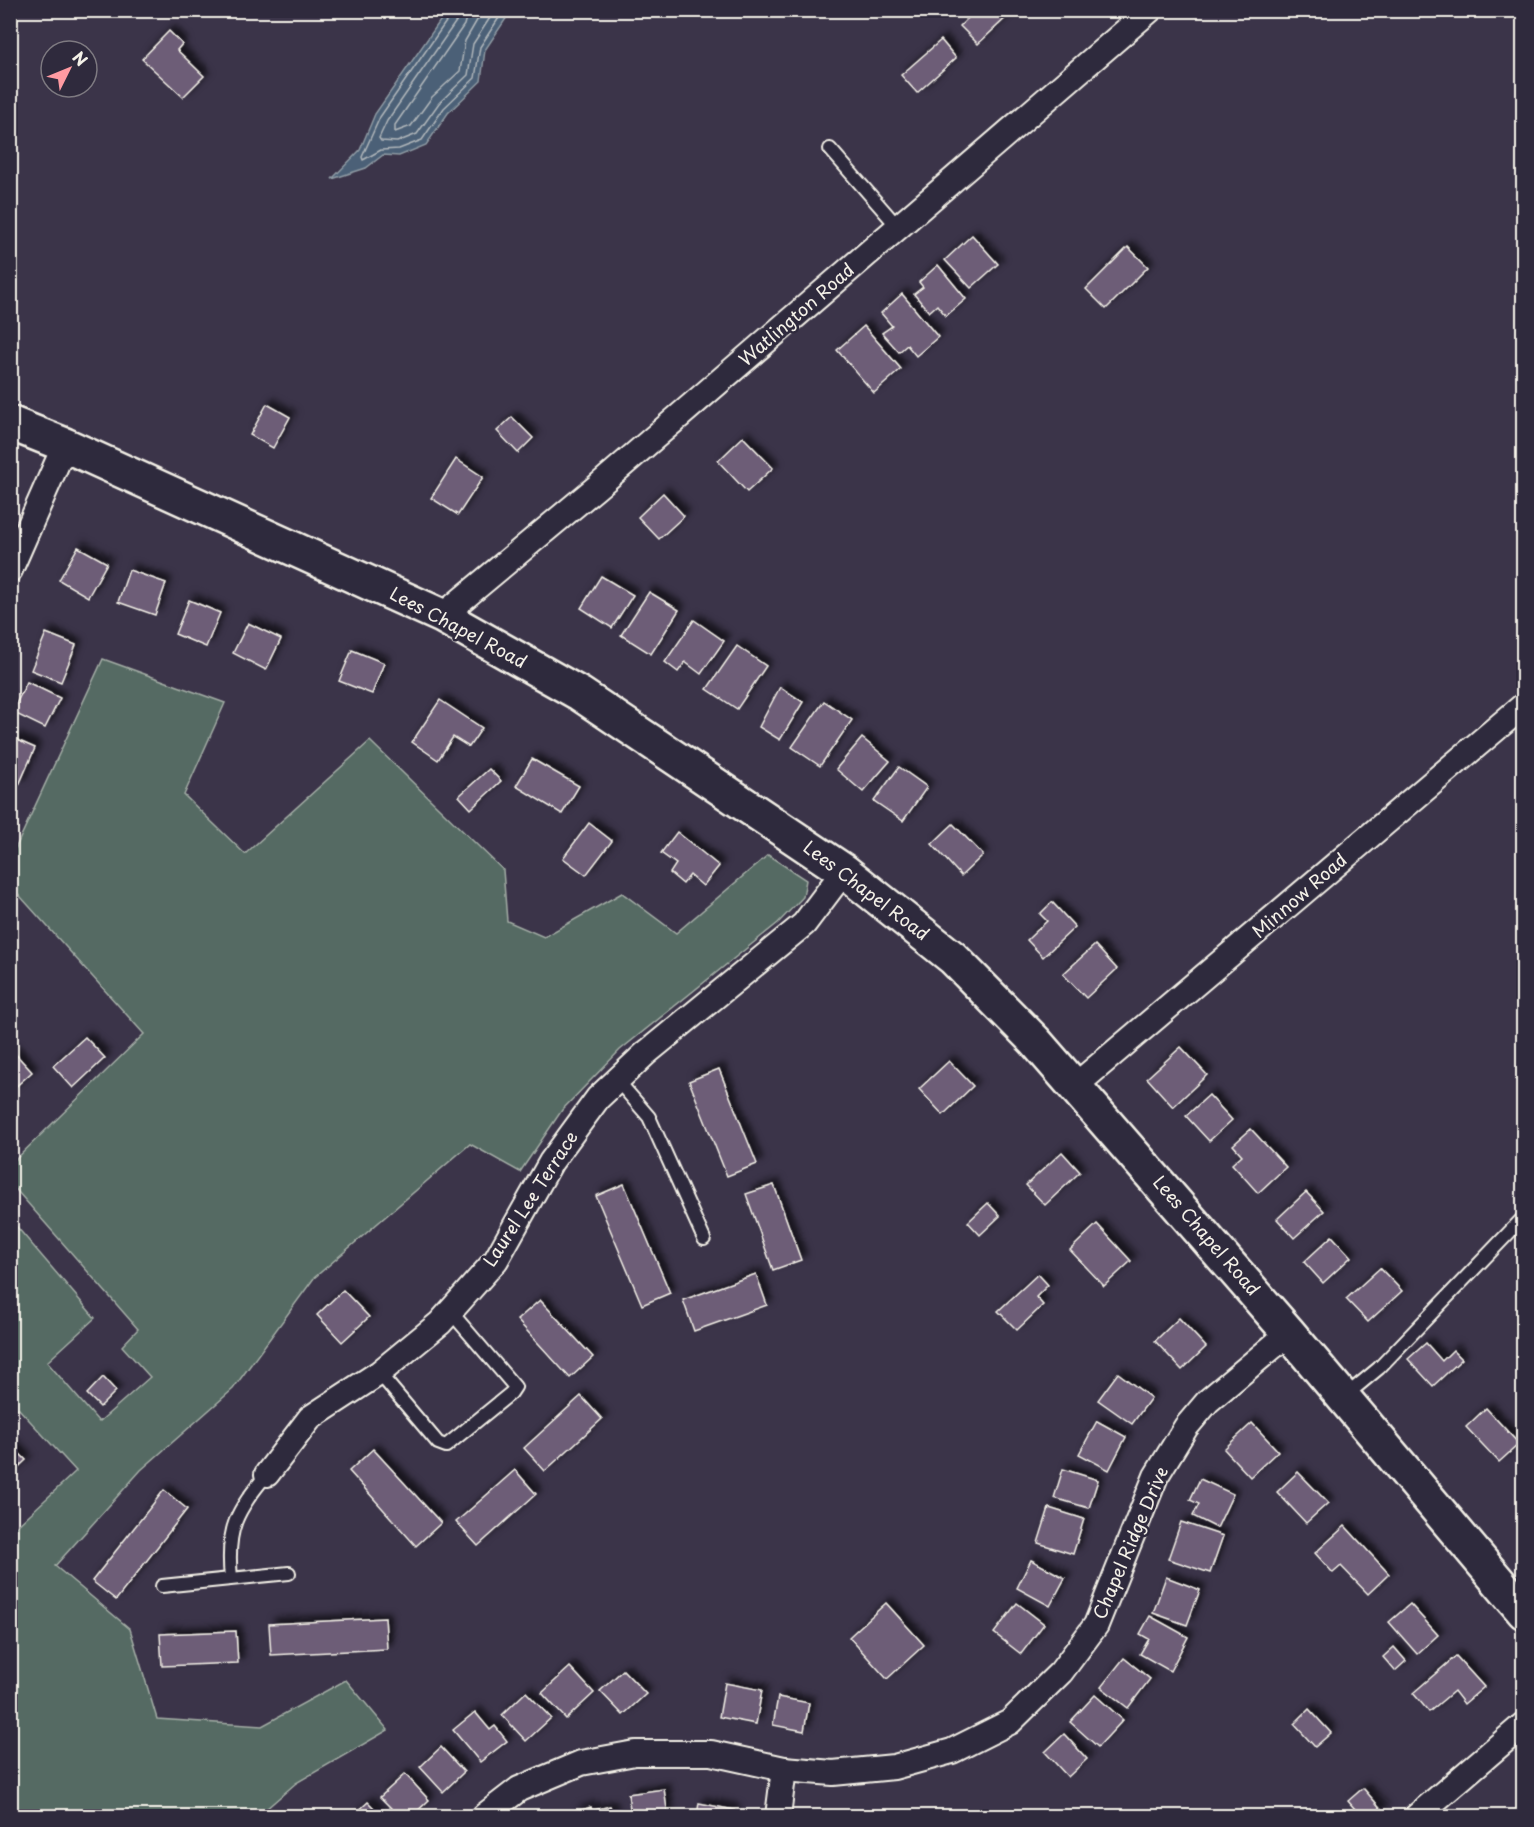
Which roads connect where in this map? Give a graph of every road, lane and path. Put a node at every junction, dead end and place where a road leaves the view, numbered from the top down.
1 (1150, 10) edge
2 (830, 149) dead end
3 (898, 227) junction
4 (10, 423) edge
5 (65, 445) junction
6 (10, 570) edge
7 (442, 616) junction
8 (1524, 705) edge
9 (844, 871) junction
10 (617, 1080) junction
11 (1075, 1086) junction
12 (1524, 1217) edge
13 (704, 1239) dead end
14 (451, 1312) junction
15 (1289, 1333) junction
16 (380, 1373) junction
17 (1344, 1398) junction
18 (267, 1474) joint
19 (289, 1573) dead end
20 (231, 1578) junction
21 (162, 1586) dead end
22 (1524, 1612) edge
23 (1524, 1724) edge
24 (784, 1769) junction
25 (484, 1816) edge
26 (777, 1816) edge
27 (1417, 1816) edge

1 - 3 street, Watlington Road
2 - 3 lane
3 - 7 street, Watlington Road
4 - 5 main road, Lees Chapel Road
5 - 6 street
5 - 7 main road, Lees Chapel Road
7 - 9 main road, Lees Chapel Road
8 - 11 street, Minnow Road
9 - 10 street, Laurel Lee Terrace
9 - 11 main road, Lees Chapel Road
10 - 13 lane
10 - 14 street, Laurel Lee Terrace
11 - 15 main road, Lees Chapel Road
12 - 17 lane
14 - 16 street, Laurel Lee Terrace
14 - 16 lane
15 - 17 main road, Lees Chapel Road
15 - 24 street, Chapel Ridge Drive
16 - 18 street, Laurel Lee Terrace
17 - 22 main road, Lees Chapel Road
18 - 20 lane
19 - 20 lane
20 - 21 lane
23 - 27 street
24 - 25 street, Chapel Ridge Drive
24 - 26 street

